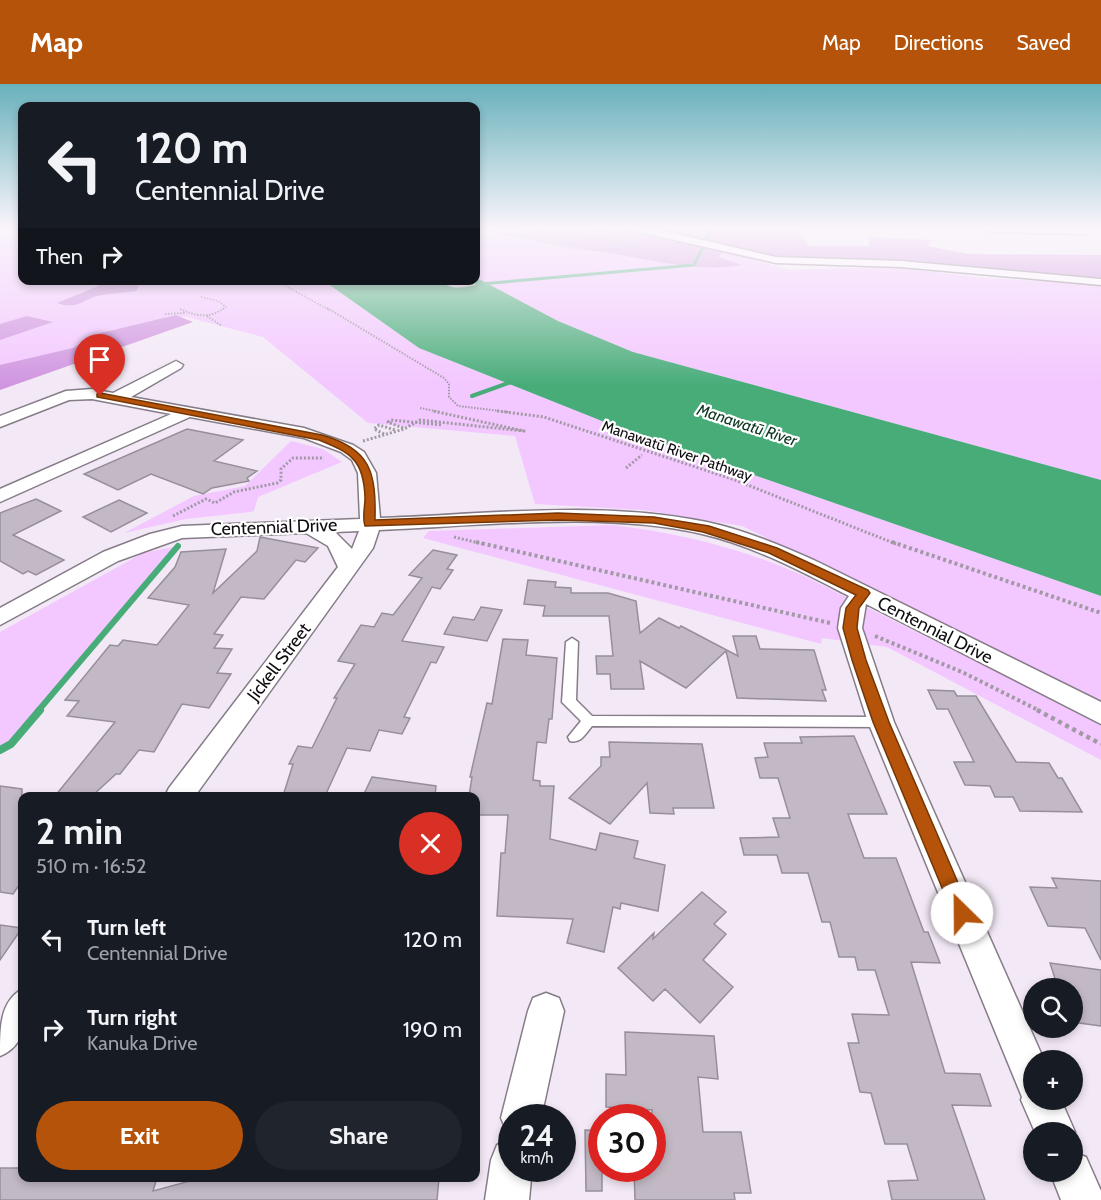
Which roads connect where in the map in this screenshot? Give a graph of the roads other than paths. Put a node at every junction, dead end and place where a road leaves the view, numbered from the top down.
1 (176, 365) dead end
2 (115, 399) junction
3 (188, 412) junction
4 (0, 422) edge
5 (0, 496) edge
6 (369, 524) junction
7 (307, 526) junction
8 (349, 568) junction
9 (863, 593) junction
10 (0, 618) edge
11 (572, 642) dead end
12 (1101, 714) edge
13 (589, 721) junction
14 (881, 722) junction
15 (575, 737) dead end
16 (182, 792) edge
17 (546, 1011) dead end
18 (18, 1012) edge
19 (0, 1037) edge
20 (1023, 1057) edge
21 (524, 1104) edge
22 (509, 1182) edge
23 (1075, 1182) edge
24 (507, 1200) edge
25 (1083, 1200) edge

1 - 2 street
2 - 3 street
2 - 4 street
3 - 5 street
3 - 6 street, Jickell Street
6 - 7 street, Centennial Drive
6 - 8 street, Jickell Street
6 - 9 street, Centennial Drive
7 - 8 street
7 - 10 street, Centennial Drive
8 - 16 street, Jickell Street
9 - 12 street, Centennial Drive
9 - 14 street
11 - 13 lane
13 - 14 lane
13 - 15 lane
14 - 20 street
17 - 21 street
18 - 19 street
22 - 24 street
23 - 25 street

